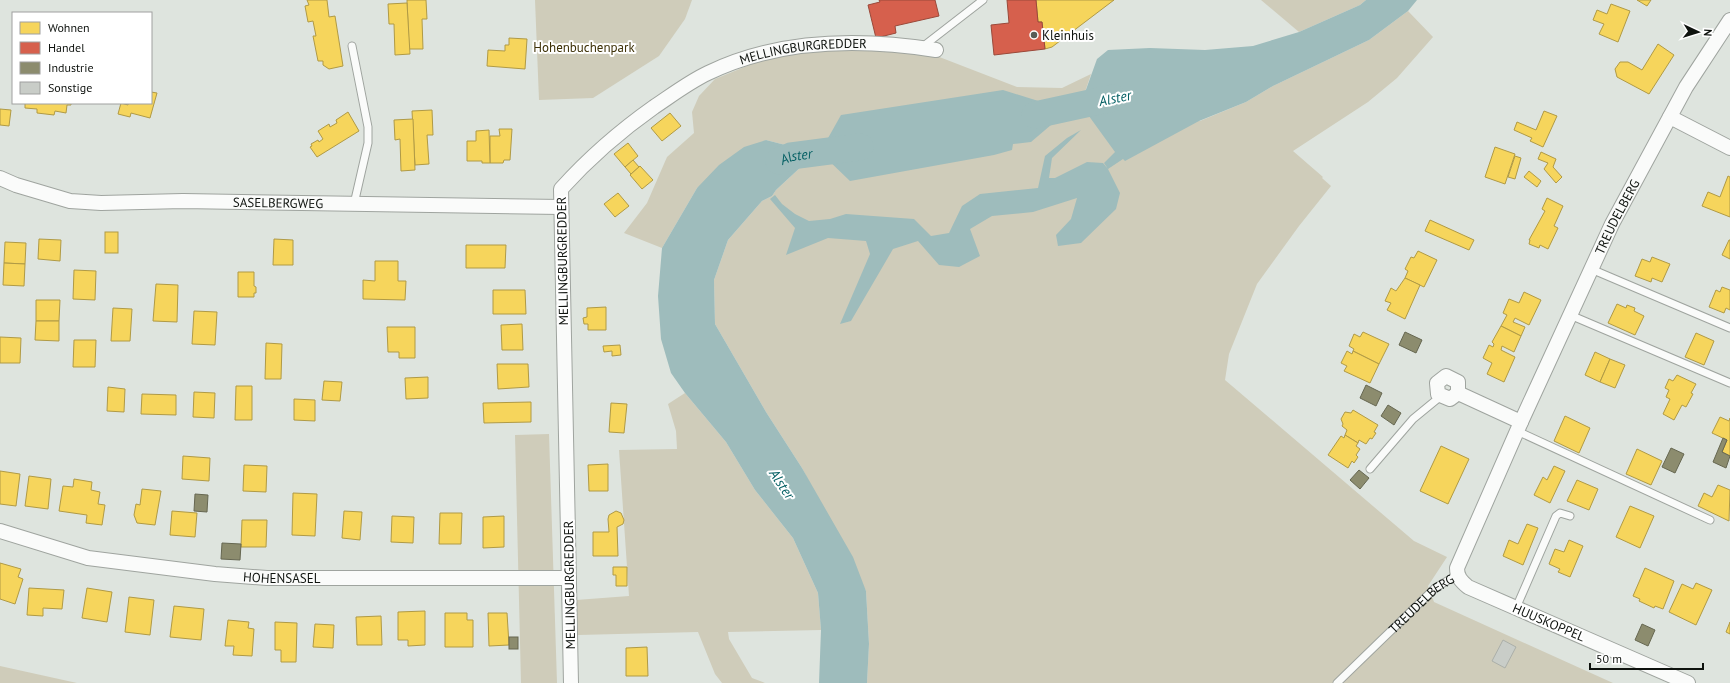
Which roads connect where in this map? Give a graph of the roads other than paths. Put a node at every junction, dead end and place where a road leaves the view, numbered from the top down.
1 (983, 0) edge
2 (1730, 20) edge
3 (352, 46) dead end
4 (921, 48) junction
5 (936, 50) dead end
6 (1670, 117) junction
7 (1730, 148) edge
8 (0, 178) edge
9 (354, 205) junction
10 (560, 207) junction
11 (1591, 269) junction
12 (1570, 315) junction
13 (1730, 328) edge
14 (1730, 383) edge
15 (1458, 393) junction
16 (1441, 396) junction
17 (1519, 427) junction
18 (1370, 469) dead end
19 (1570, 516) dead end
20 (1710, 520) dead end
21 (0, 531) edge
22 (1457, 575) junction
23 (569, 578) junction
24 (1516, 608) junction
25 (571, 683) edge
26 (1337, 683) edge
27 (1688, 683) edge

1 - 4 lane
2 - 6 street, TREUDELBERG
3 - 9 lane
4 - 5 street, MELLINGBURGREDDER
4 - 10 street, MELLINGBURGREDDER
6 - 7 street
6 - 11 street, TREUDELBERG
8 - 9 street, SASELBERGWEG
9 - 10 street, SASELBERGWEG
10 - 23 street, MELLINGBURGREDDER
11 - 12 street, TREUDELBERG
11 - 13 lane
12 - 14 lane
12 - 17 street, TREUDELBERG
15 - 16 street
15 - 16 street
15 - 17 street
16 - 18 lane
17 - 20 lane
17 - 22 street, TREUDELBERG
19 - 24 lane
21 - 23 street, HOHENSASEL
22 - 24 street, HUUSKOPPEL
22 - 26 lane, TREUDELBERG
23 - 25 street, MELLINGBURGREDDER
24 - 27 street, HUUSKOPPEL

